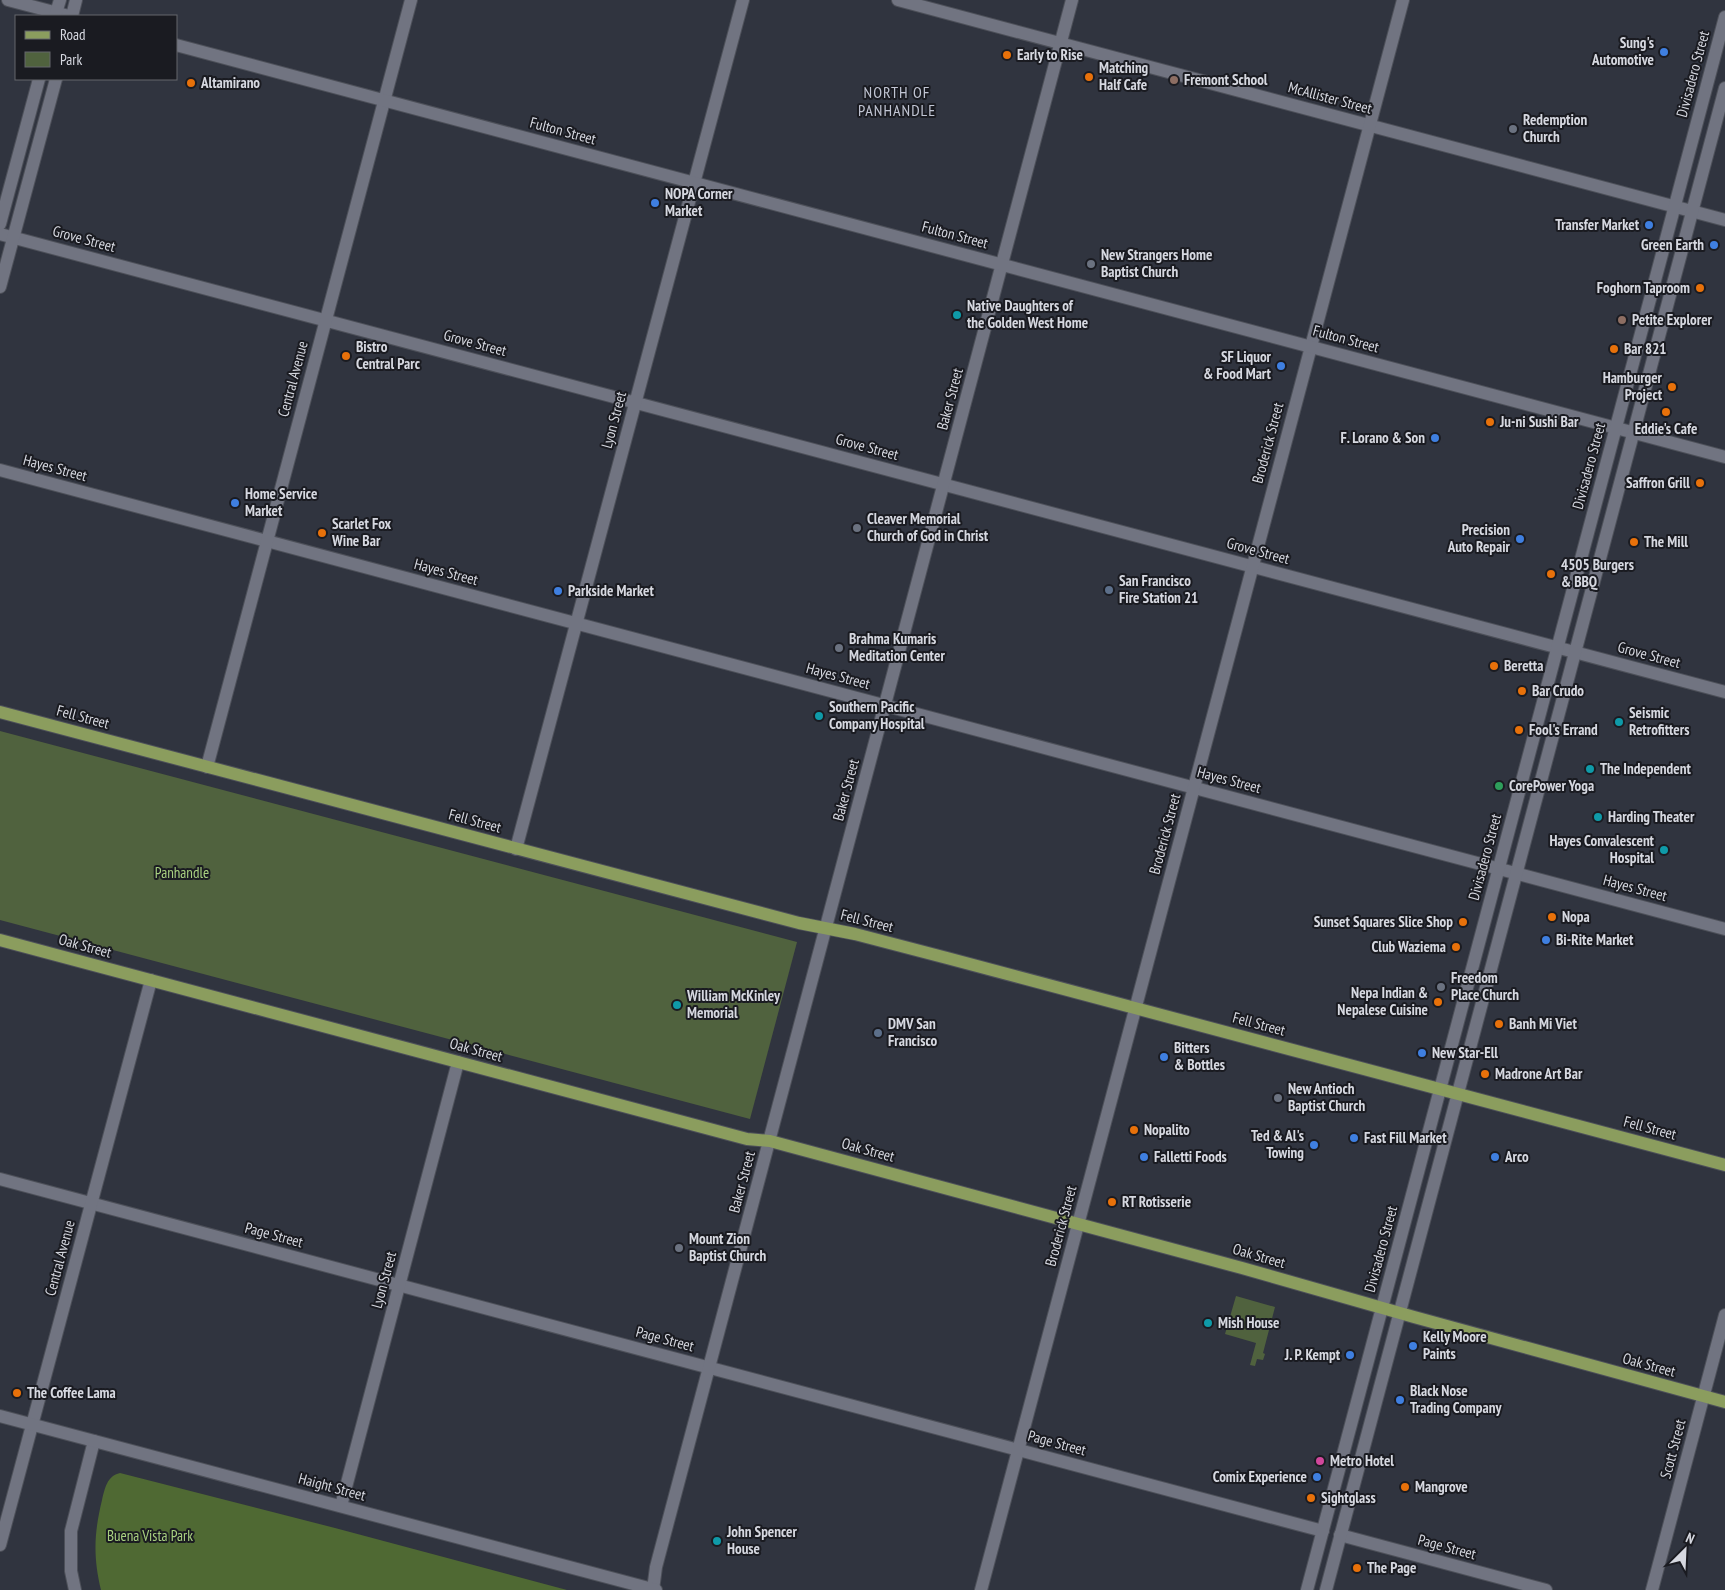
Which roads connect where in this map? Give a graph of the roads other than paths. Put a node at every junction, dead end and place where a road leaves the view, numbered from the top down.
1 (8, 0) edge
2 (60, 0) edge
3 (76, 0) edge
4 (411, 0) edge
5 (743, 0) edge
6 (898, 0) edge
7 (1072, 0) edge
8 (1403, 0) edge
9 (63, 15) edge
10 (1725, 17) edge
11 (1060, 43) junction
12 (178, 46) edge
13 (39, 80) edge
14 (56, 80) edge
15 (1725, 88) edge
16 (384, 100) junction
17 (1370, 125) junction
18 (694, 182) junction
19 (1675, 206) junction
20 (1692, 211) junction
21 (1725, 220) edge
22 (0, 224) edge
23 (0, 234) edge
24 (13, 237) junction
25 (1002, 264) junction
26 (0, 287) edge
27 (326, 320) junction
28 (1311, 346) junction
29 (635, 402) junction
30 (1616, 428) junction
31 (1633, 432) junction
32 (1725, 456) edge
33 (0, 470) edge
34 (944, 484) junction
35 (267, 541) junction
36 (1253, 567) junction
37 (576, 623) junction
38 (1558, 648) junction
39 (1575, 653) junction
40 (1725, 692) edge
41 (886, 706) junction
42 (0, 712) edge
43 (207, 767) junction
44 (1194, 788) junction
45 (516, 849) junction
46 (1499, 869) junction
47 (1516, 873) junction
48 (826, 928) junction
49 (1725, 929) edge
50 (0, 940) edge
51 (151, 980) junction
52 (1135, 1008) junction
53 (458, 1062) junction
54 (1440, 1089) junction
55 (1457, 1094) junction
56 (770, 1141) junction
57 (1725, 1165) edge
58 (0, 1179) edge
59 (91, 1204) junction
60 (1079, 1224) junction
61 (400, 1285) junction
62 (1382, 1307) junction
63 (1399, 1313) junction
64 (1725, 1315) edge
65 (710, 1368) junction
66 (1704, 1396) junction
67 (1725, 1402) edge
68 (0, 1416) edge
69 (32, 1424) junction
70 (94, 1441) junction
71 (1018, 1450) junction
72 (341, 1506) junction
73 (1323, 1531) junction
74 (1340, 1536) junction
75 (0, 1545) edge
76 (75, 1590) edge
77 (654, 1590) edge
78 (981, 1590) edge
79 (1307, 1590) edge
80 (1326, 1590) edge
81 (1546, 1590) edge
82 (1652, 1590) edge

1 - 9 street
2 - 9 street
3 - 9 street
4 - 16 street, Central Avenue
5 - 18 street, Lyon Street
6 - 11 street, McAllister Street
7 - 11 street, Baker Street
8 - 17 street, Broderick Street
10 - 19 street, Divisadero Street
11 - 17 street, McAllister Street
11 - 25 street, Baker Street
12 - 16 street, Fulton Street
13 - 22 street
14 - 24 street
15 - 20 street
16 - 18 street, Fulton Street
16 - 27 street, Central Avenue
17 - 19 street, McAllister Street
17 - 28 street, Broderick Street
18 - 25 street, Fulton Street
18 - 29 street, Lyon Street
19 - 20 street, McAllister Street
19 - 30 street, Divisadero Street
20 - 21 street, McAllister Street
20 - 31 street
23 - 24 street, Grove Street
24 - 26 street
24 - 27 street, Grove Street
25 - 28 street, Fulton Street
25 - 34 street, Baker Street
27 - 29 street, Grove Street
27 - 35 street, Central Avenue
28 - 30 street, Fulton Street
28 - 36 street, Broderick Street
29 - 34 street, Grove Street
29 - 37 street, Lyon Street
30 - 31 street, Fulton Street
30 - 38 street, Divisadero Street
31 - 32 street, Fulton Street
31 - 39 street
33 - 35 street, Hayes Street
34 - 36 street, Grove Street
34 - 41 street, Baker Street
35 - 37 street, Hayes Street
35 - 43 street, Central Avenue
36 - 38 street, Grove Street
36 - 44 street, Broderick Street
37 - 41 street, Hayes Street
37 - 45 street, Lyon Street
38 - 39 street, Grove Street
38 - 46 street, Divisadero Street
39 - 40 street, Grove Street
39 - 47 street
41 - 44 street, Hayes Street
41 - 48 street, Baker Street
42 - 43 main road, Fell Street
43 - 45 main road, Fell Street
44 - 46 street, Hayes Street
44 - 52 street, Broderick Street
45 - 48 main road, Fell Street
46 - 47 street, Hayes Street
46 - 54 street, Divisadero Street
47 - 49 street, Hayes Street
47 - 55 street
48 - 52 main road, Fell Street
48 - 56 street, Baker Street
50 - 51 main road, Oak Street
51 - 53 main road, Oak Street
51 - 59 street, Central Avenue
52 - 54 main road, Fell Street
52 - 60 street, Broderick Street
53 - 56 main road, Oak Street
53 - 61 street, Lyon Street
54 - 55 main road, Fell Street
54 - 62 street, Divisadero Street
55 - 57 main road, Fell Street
55 - 63 street
56 - 60 main road, Oak Street
56 - 65 street, Baker Street
58 - 59 street, Page Street
59 - 61 street, Page Street
59 - 69 street, Central Avenue
60 - 62 main road, Oak Street
60 - 71 street, Broderick Street
61 - 65 street, Page Street
61 - 72 street, Lyon Street
62 - 63 main road, Oak Street
62 - 73 street, Divisadero Street
63 - 66 main road, Oak Street
63 - 74 street
64 - 66 street, Scott Street
65 - 71 street, Page Street
65 - 77 street, Baker Street
66 - 67 main road, Oak Street
66 - 82 street, Scott Street
68 - 69 street, Haight Street
69 - 70 street, Haight Street
69 - 75 street, Central Avenue
70 - 72 street, Haight Street
70 - 76 street
71 - 73 street, Page Street
71 - 78 street, Broderick Street
72 - 77 street, Haight Street
73 - 79 street, Divisadero Street
74 - 80 street
74 - 81 street, Page Street

